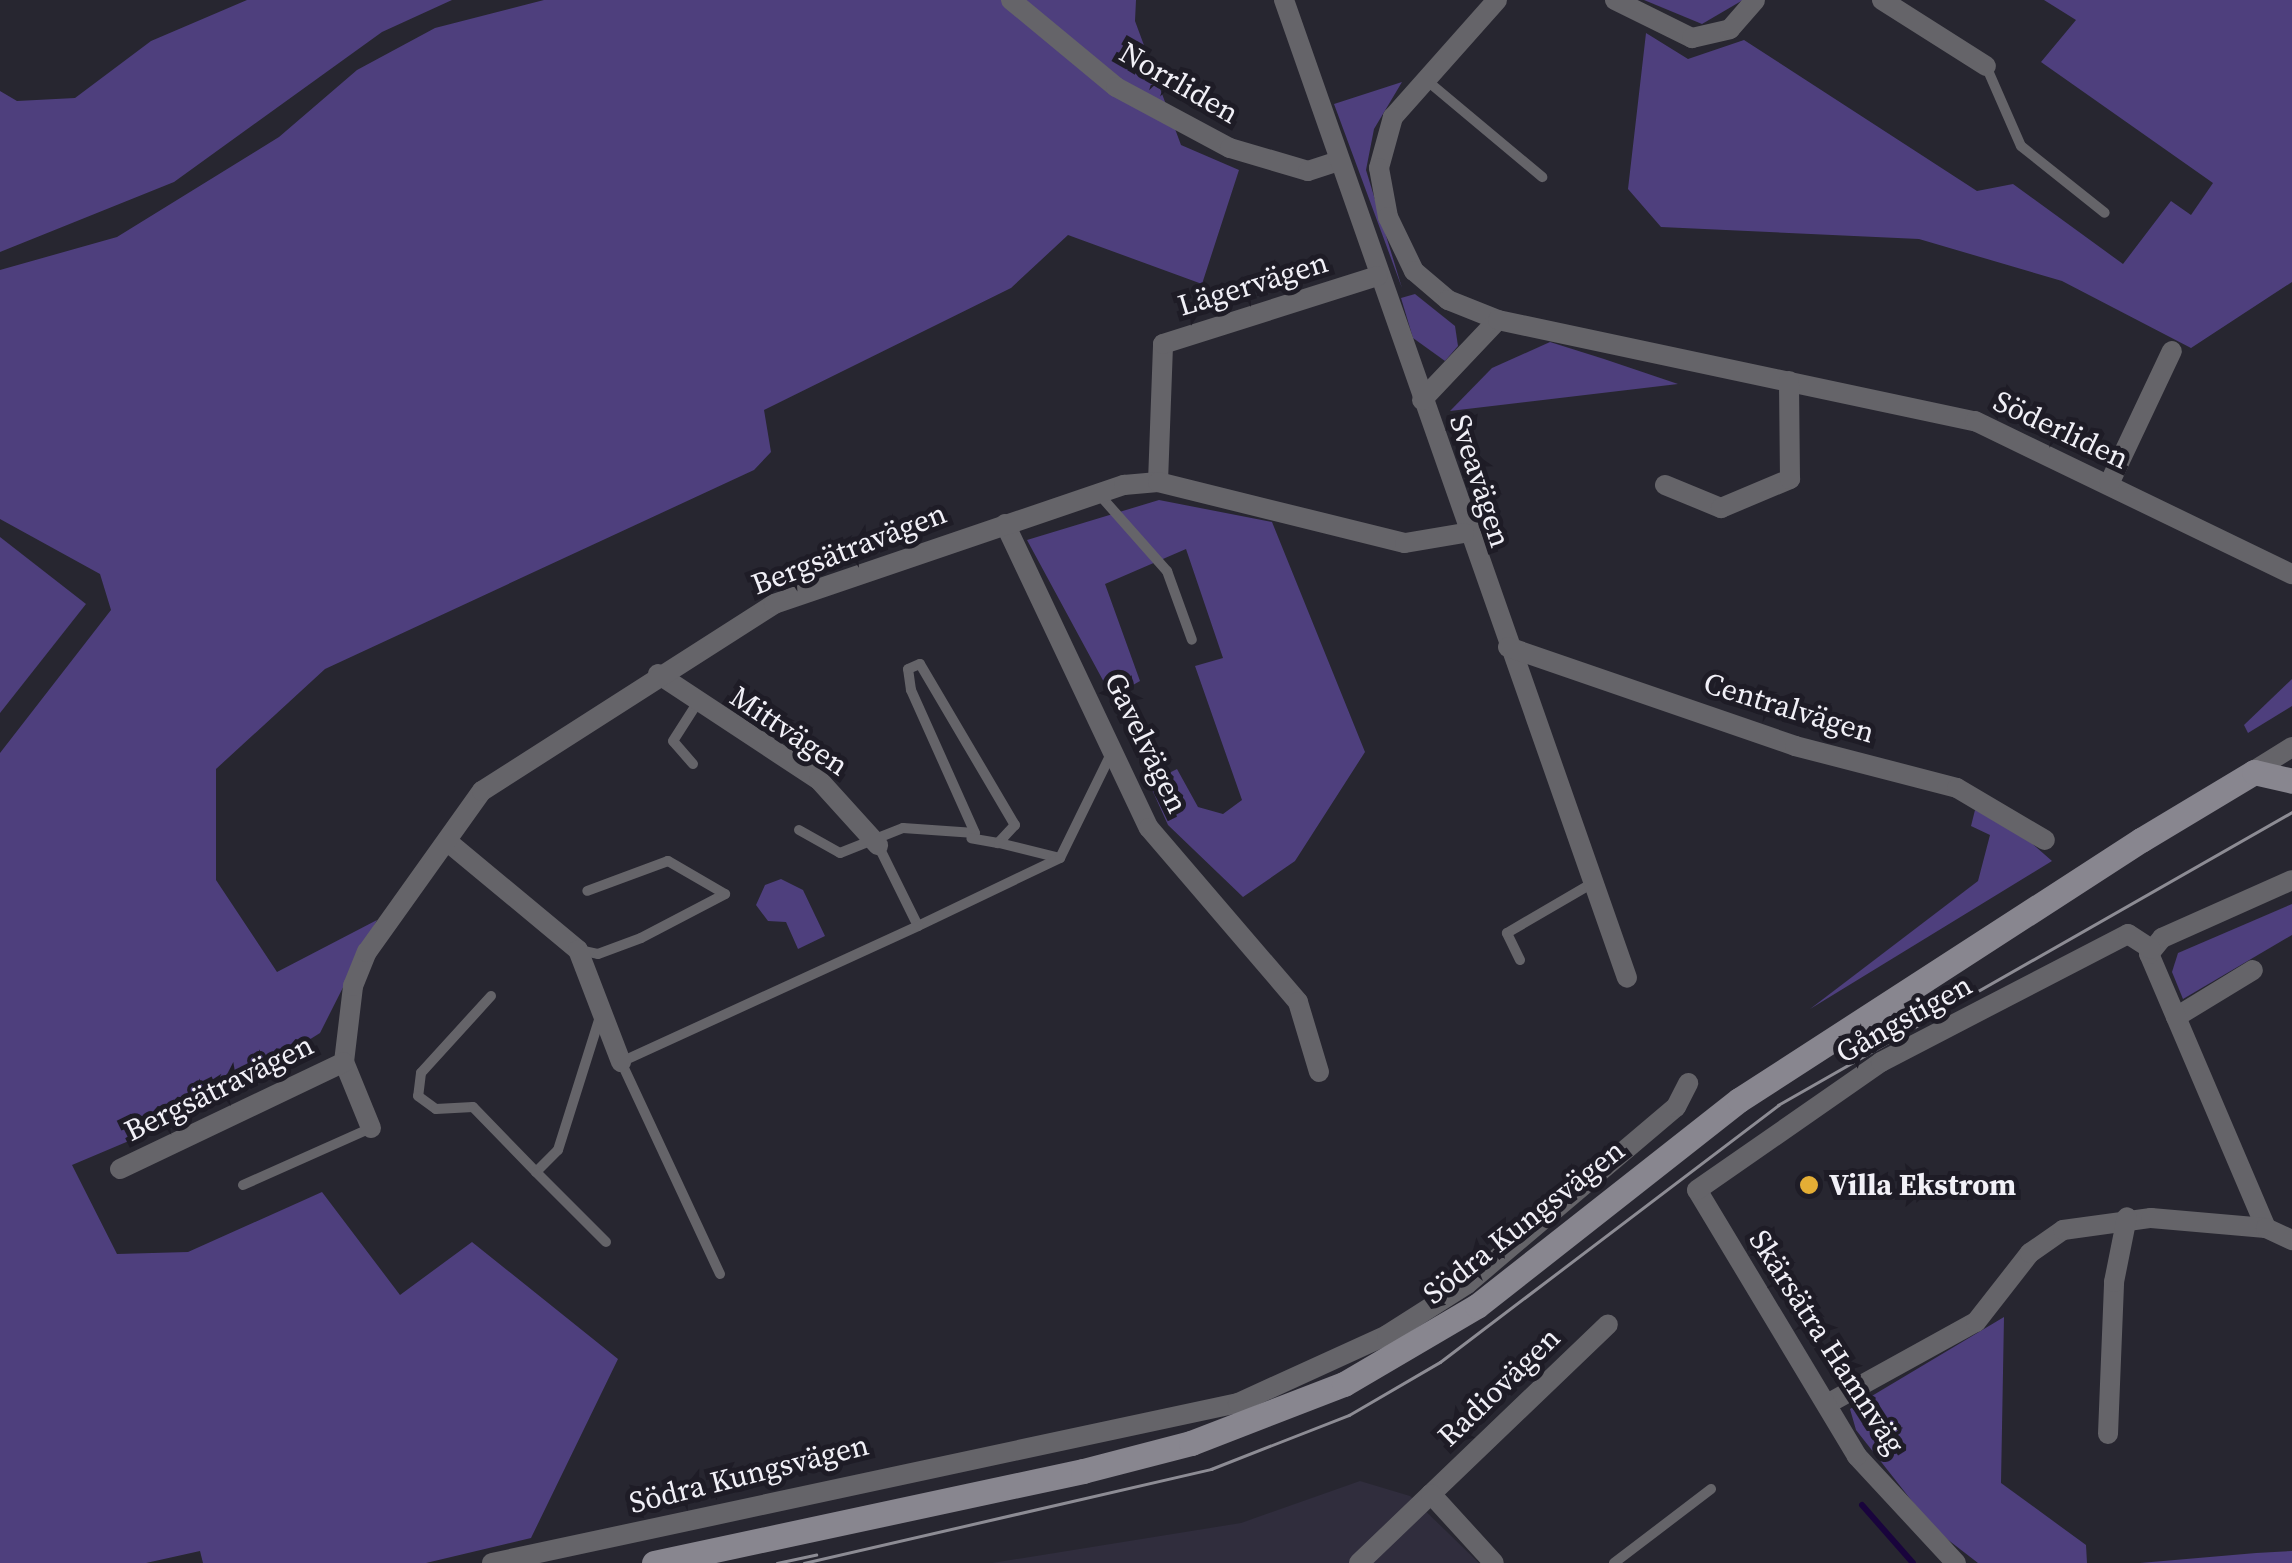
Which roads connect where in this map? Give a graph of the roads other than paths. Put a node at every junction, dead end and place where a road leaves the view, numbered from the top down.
1 (1010, 0) edge
2 (1284, 0) edge
3 (1615, 0) edge
4 (1755, 0) edge
5 (1882, 0) edge
6 (1488, 2) edge
7 (1986, 66) joint
8 (1424, 79) junction
9 (1339, 162) junction
10 (1542, 177) dead end
11 (2105, 213) dead end
12 (1378, 276) junction
13 (1498, 320) junction
14 (2172, 351) dead end
15 (1790, 380) junction
16 (1422, 400) junction
17 (1158, 482) junction
18 (2109, 484) junction
19 (1665, 485) dead end
20 (1096, 492) junction
21 (1004, 524) junction
22 (1464, 534) junction
23 (2292, 574) edge
24 (1192, 640) dead end
25 (1508, 647) junction
26 (658, 674) junction
27 (696, 705) junction
28 (1114, 746) junction
29 (2292, 747) edge
30 (693, 764) dead end
31 (2244, 776) junction
32 (2292, 781) edge
33 (798, 830) dead end
34 (971, 838) junction
35 (2045, 840) dead end
36 (448, 842) junction
37 (876, 842) junction
38 (998, 843) junction
39 (1060, 858) junction
40 (2292, 880) edge
41 (1591, 884) junction
42 (586, 891) dead end
43 (918, 926) junction
44 (2152, 949) junction
45 (578, 950) junction
46 (1520, 960) dead end
47 (2253, 970) dead end
48 (1628, 978) dead end
49 (490, 996) dead end
50 (600, 1017) junction
51 (2176, 1018) junction
52 (344, 1062) junction
53 (621, 1062) junction
54 (1318, 1072) dead end
55 (1688, 1083) dead end
56 (371, 1128) joint
57 (120, 1169) dead end
58 (536, 1172) junction
59 (242, 1185) dead end
60 (1697, 1190) joint
61 (2127, 1217) junction
62 (2266, 1228) junction
63 (2292, 1240) edge
64 (606, 1242) dead end
65 (720, 1274) dead end
66 (1608, 1324) dead end
67 (1829, 1403) junction
68 (2108, 1434) dead end
69 (1711, 1489) dead end
70 (1431, 1494) junction
71 (492, 1563) edge
72 (654, 1563) edge
73 (1359, 1563) edge
74 (1494, 1563) edge
75 (1614, 1563) edge
76 (1956, 1563) edge

1 - 9 street, Norrliden
2 - 9 street, Sveavägen
3 - 4 street
5 - 7 street
6 - 8 street, Söderliden
7 - 11 lane
8 - 10 lane
8 - 13 street, Söderliden
9 - 12 street, Sveavägen
12 - 16 street, Sveavägen
12 - 17 street, Lägervägen
13 - 15 street, Söderliden
13 - 16 street
14 - 18 street
15 - 18 street, Söderliden
15 - 19 street
16 - 22 street, Sveavägen
17 - 20 street, Bergsätravägen
17 - 22 street, Bergsätravägen
18 - 23 street, Söderliden
20 - 21 street, Bergsätravägen
20 - 24 lane
21 - 26 street, Bergsätravägen
21 - 28 street, Gavelvägen
22 - 25 street, Sveavägen
25 - 35 street, Centralvägen
25 - 41 street, Sveavägen
26 - 27 street, Mittvägen
26 - 36 street, Bergsätravägen
27 - 30 lane
27 - 37 street, Mittvägen
28 - 39 lane
28 - 54 street, Gavelvägen
29 - 31 street
31 - 32 main road
31 - 72 main road, Södra Kungsvägen
33 - 37 lane
34 - 37 lane
34 - 38 lane
34 - 38 lane
36 - 45 street
36 - 52 street, Bergsätravägen
37 - 43 lane
38 - 39 lane
39 - 43 lane
40 - 44 street
41 - 46 lane
41 - 48 street, Sveavägen
42 - 45 lane
43 - 53 lane
44 - 51 street
44 - 60 street, Gångstigen
45 - 50 street
47 - 51 street
49 - 58 lane
50 - 53 street
50 - 58 lane
51 - 62 street
52 - 56 street, Bergsätravägen
52 - 57 street, Bergsätravägen
53 - 65 lane
55 - 71 street, Södra Kungsvägen
56 - 59 lane, Bergsätravägen
58 - 64 lane
60 - 67 street, Skärsätra Hamnväg
61 - 62 street
61 - 67 street
61 - 68 street
62 - 63 street
66 - 70 street, Radiovägen
67 - 76 street, Skärsätra Hamnväg
69 - 75 lane
70 - 73 street, Radiovägen
70 - 74 street

